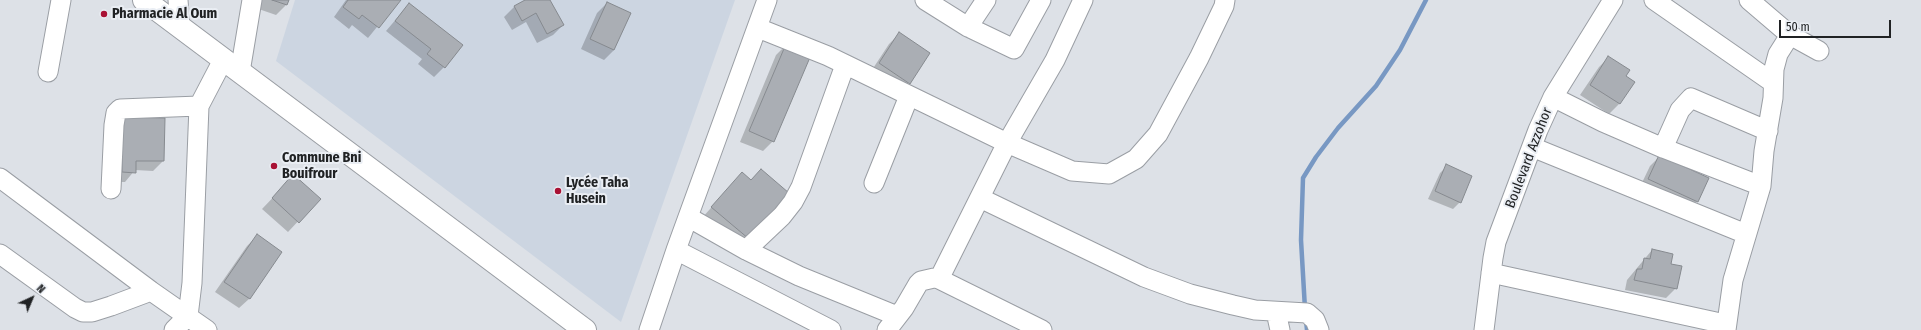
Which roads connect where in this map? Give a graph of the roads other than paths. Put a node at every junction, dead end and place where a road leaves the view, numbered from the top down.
1 (61, 0) edge
2 (144, 0) edge
3 (178, 0) edge
4 (252, 0) edge
5 (767, 0) edge
6 (925, 0) edge
7 (986, 0) edge
8 (1041, 0) edge
9 (1083, 0) edge
10 (1225, 0) edge
11 (1613, 0) edge
12 (1654, 0) edge
13 (1749, 0) edge
14 (180, 26) junction
15 (968, 27) junction
16 (758, 28) junction
17 (1790, 35) junction
18 (1819, 51) dead end
19 (223, 60) junction
20 (845, 65) junction
21 (48, 72) dead end
22 (240, 72) junction
23 (1772, 82) junction
24 (909, 96) junction
25 (1553, 97) junction
26 (199, 106) junction
27 (1768, 131) junction
28 (1007, 143) junction
29 (1532, 147) junction
30 (1663, 148) junction
31 (0, 178) edge
32 (874, 183) dead end
33 (1761, 186) junction
34 (111, 189) dead end
35 (980, 198) junction
36 (688, 217) junction
37 (1746, 234) junction
38 (676, 250) junction
39 (746, 250) junction
40 (0, 254) edge
41 (1491, 273) junction
42 (939, 279) junction
43 (151, 291) junction
44 (188, 316) junction
45 (1280, 318) edge
46 (892, 323) edge
47 (1726, 327) edge
48 (174, 330) edge
49 (207, 330) edge
50 (585, 330) edge
51 (649, 330) edge
52 (831, 330) edge
53 (1042, 330) edge
54 (1319, 330) edge
55 (1484, 330) edge

1 - 21 street
2 - 14 main road
3 - 14 street
4 - 22 street
5 - 16 street
6 - 15 street
7 - 15 street
8 - 15 street
9 - 28 street
10 - 28 street
11 - 25 street, Boulevard Azzohor
12 - 23 street
13 - 17 street
14 - 19 main road
16 - 20 street
16 - 36 street
17 - 18 street
17 - 23 street
19 - 22 main road
19 - 26 street
20 - 24 street
20 - 39 street
22 - 50 main road
23 - 27 street
24 - 28 street
24 - 32 street
25 - 29 street, Boulevard Azzohor
25 - 30 street
26 - 34 street
26 - 44 street
27 - 30 street
27 - 33 street
28 - 35 street
29 - 37 street
29 - 41 street, Boulevard Azzohor
30 - 33 street
31 - 43 street
33 - 37 street
35 - 42 street
35 - 45 street
36 - 38 street
36 - 39 street
37 - 47 street
38 - 51 street
38 - 52 street
39 - 46 street
40 - 43 street
41 - 47 street
41 - 55 street, Boulevard Azzohor
42 - 46 street
42 - 53 street
43 - 44 street
44 - 48 street
44 - 49 street
45 - 54 street

